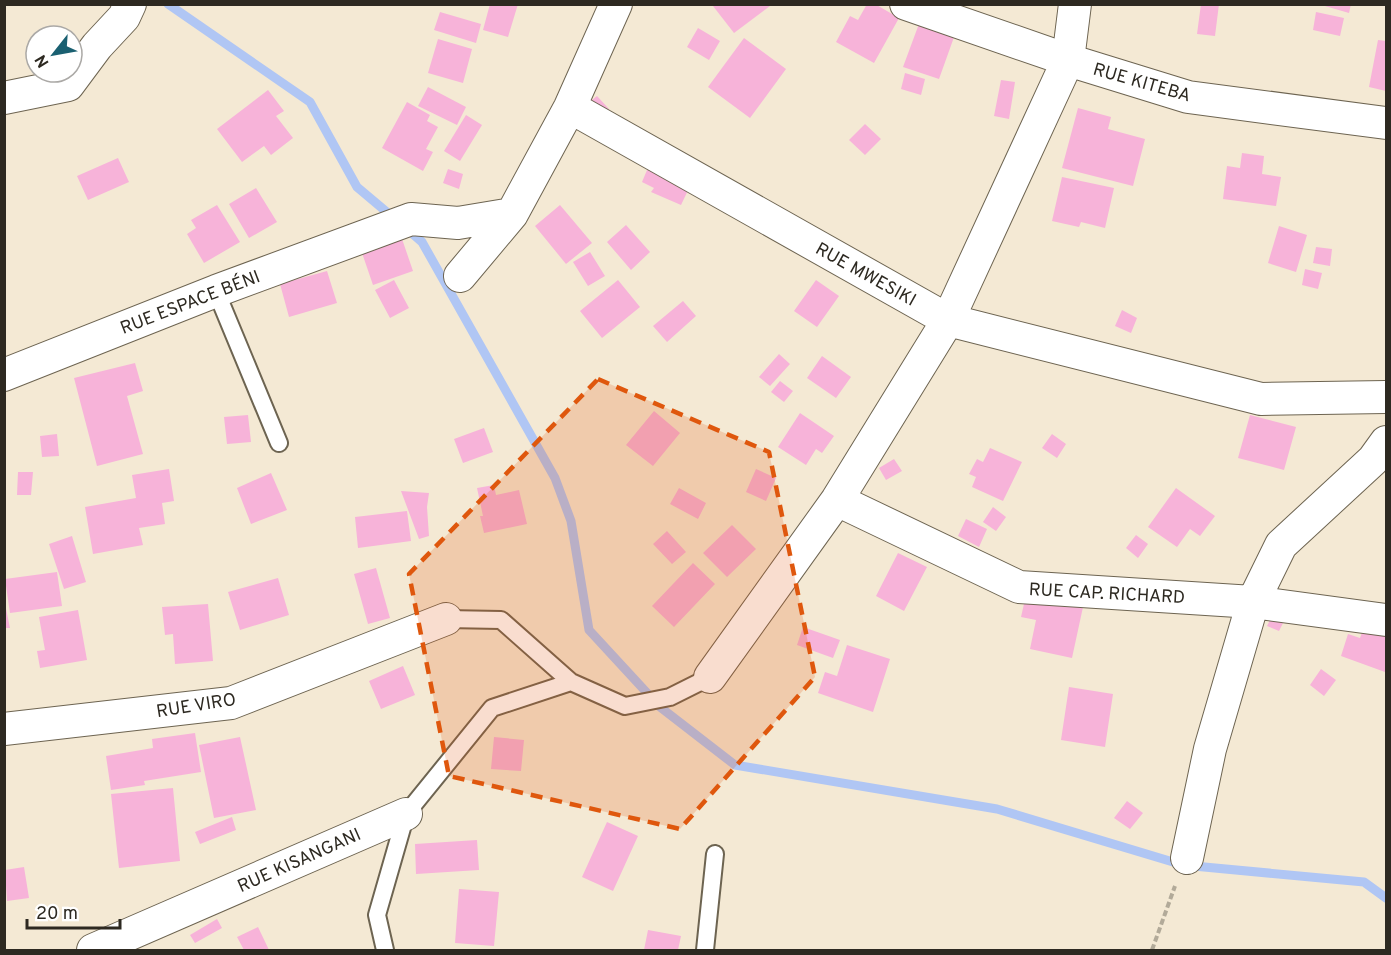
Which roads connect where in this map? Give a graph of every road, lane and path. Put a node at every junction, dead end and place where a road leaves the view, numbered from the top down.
1 (616, 4) edge
2 (906, 4) edge
3 (1075, 4) edge
4 (127, 11) edge
5 (1068, 60) junction
6 (4, 98) edge
7 (570, 107) junction
8 (1386, 123) edge
9 (512, 214) junction
10 (460, 276) dead end
11 (216, 291) junction
12 (948, 320) junction
13 (4, 375) edge
14 (1386, 397) edge
15 (279, 442) dead end
16 (1386, 442) edge
17 (837, 500) junction
18 (1252, 602) junction
19 (446, 619) joint
20 (1386, 620) edge
21 (710, 677) joint
22 (571, 682) junction
23 (4, 729) edge
24 (406, 814) junction
25 (715, 854) dead end
26 (1186, 858) joint
27 (93, 951) edge
28 (385, 951) edge
29 (705, 951) edge
30 (1152, 951) edge

1 - 7 street
2 - 5 street, RUE KITEBA
3 - 5 street
4 - 6 street
5 - 8 street, RUE KITEBA
5 - 12 street
7 - 9 street
7 - 12 street, RUE MWESIKI
9 - 10 street
9 - 11 street, RUE ESPACE BÉNI
11 - 13 street, RUE ESPACE BÉNI
11 - 15 lane
12 - 14 street, RUE MWESIKI
12 - 17 street
16 - 18 street
17 - 18 street, RUE CAP. RICHARD
17 - 21 street
18 - 20 street, RUE CAP. RICHARD
18 - 26 street
19 - 22 lane
19 - 23 street, RUE VIRO
21 - 22 lane
22 - 24 lane
24 - 27 street, RUE KISANGANI
24 - 28 lane
25 - 29 lane
26 - 30 path

